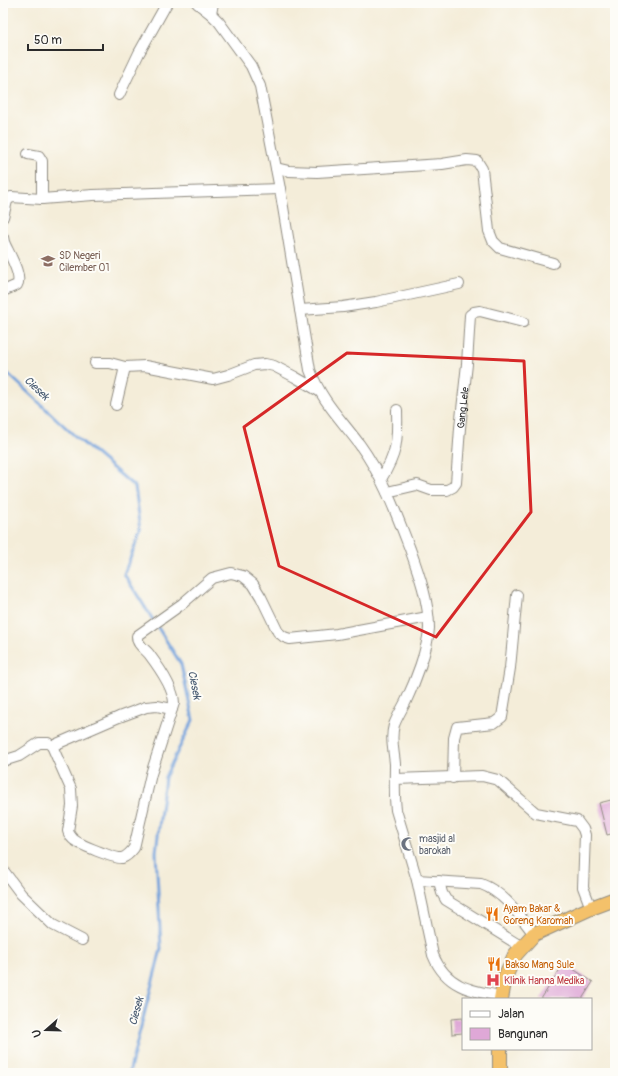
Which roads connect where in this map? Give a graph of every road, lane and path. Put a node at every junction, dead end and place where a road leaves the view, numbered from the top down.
1 (167, 3) edge
2 (197, 3) edge
3 (213, 3) edge
4 (211, 14) junction
5 (119, 95) dead end
6 (28, 154) dead end
7 (276, 168) junction
8 (280, 188) junction
9 (42, 199) junction
10 (3, 216) edge
11 (3, 237) edge
12 (553, 263) dead end
13 (459, 284) dead end
14 (3, 291) edge
15 (300, 310) junction
16 (523, 322) dead end
17 (94, 363) dead end
18 (125, 367) junction
19 (319, 391) junction
20 (116, 404) dead end
21 (397, 410) dead end
22 (381, 479) junction
23 (387, 492) junction
24 (517, 595) dead end
25 (428, 617) junction
26 (172, 708) junction
27 (52, 746) junction
28 (3, 761) edge
29 (453, 778) junction
30 (395, 779) junction
31 (3, 870) edge
32 (417, 880) junction
33 (439, 881) junction
34 (615, 899) edge
35 (591, 908) junction
36 (534, 934) junction
37 (82, 940) dead end
38 (522, 947) junction
39 (501, 998) edge
40 (500, 1050) edge
41 (500, 1073) edge

1 - 5 street
2 - 4 street
3 - 4 street
4 - 7 street
6 - 9 street
7 - 8 street
7 - 12 street
8 - 9 street
8 - 15 street
9 - 10 street
11 - 14 street
13 - 15 street
15 - 19 street
16 - 23 street, Gang Lele
17 - 18 street
18 - 19 street
18 - 20 street
19 - 22 street
21 - 22 street
22 - 23 street
23 - 25 street
24 - 29 street
25 - 26 street
25 - 30 street
26 - 27 street
26 - 27 street
27 - 28 street
29 - 30 street
29 - 35 street
30 - 32 street
31 - 37 street
32 - 33 street
32 - 39 street
33 - 36 street
33 - 38 street
34 - 35 highway
35 - 36 highway
36 - 38 highway
38 - 39 highway
40 - 41 highway

